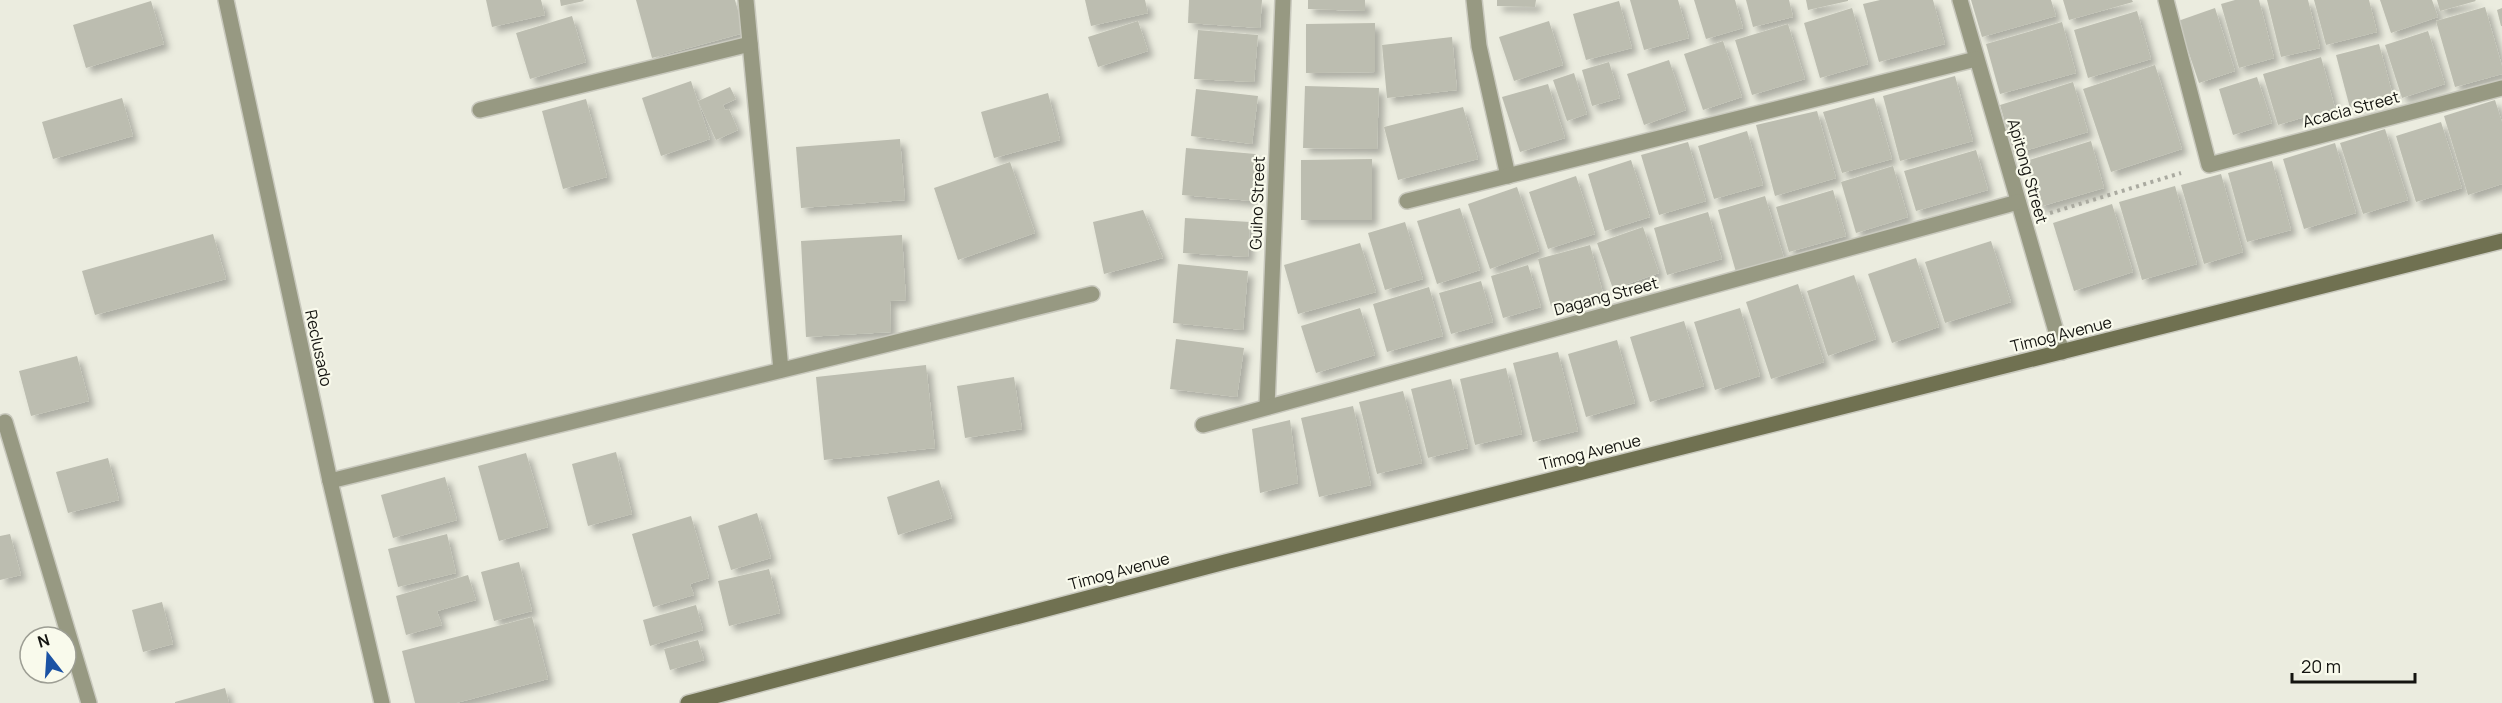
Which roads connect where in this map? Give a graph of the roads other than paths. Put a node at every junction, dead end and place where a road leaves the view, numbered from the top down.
1 (226, 0) edge
2 (746, 0) edge
3 (1283, 0) edge
4 (1474, 0) edge
5 (1960, 0) edge
6 (2169, 1) edge
7 (750, 44) junction
8 (1976, 59) junction
9 (2502, 88) edge
10 (480, 110) dead end
11 (1508, 176) junction
12 (1407, 201) dead end
13 (2018, 202) junction
14 (2502, 241) edge
15 (1092, 294) dead end
16 (2062, 352) junction
17 (781, 370) junction
18 (1267, 407) junction
19 (5, 422) dead end
20 (1203, 425) dead end
21 (330, 481) junction
22 (89, 703) edge
23 (382, 703) edge
24 (688, 703) edge

1 - 21 street, Reclusado
2 - 7 street
3 - 18 street, Guiho Street
4 - 11 street
5 - 8 street, Apitong Street
6 - 9 street, Acacia Street
7 - 10 street
7 - 17 street
8 - 11 street
8 - 13 street, Apitong Street
11 - 12 street
13 - 16 street, Apitong Street
13 - 18 street, Dagang Street
14 - 16 main road, Timog Avenue
15 - 17 street
16 - 24 main road, Timog Avenue
17 - 21 street
18 - 20 street, Dagang Street
19 - 22 street
21 - 23 street, Reclusado

